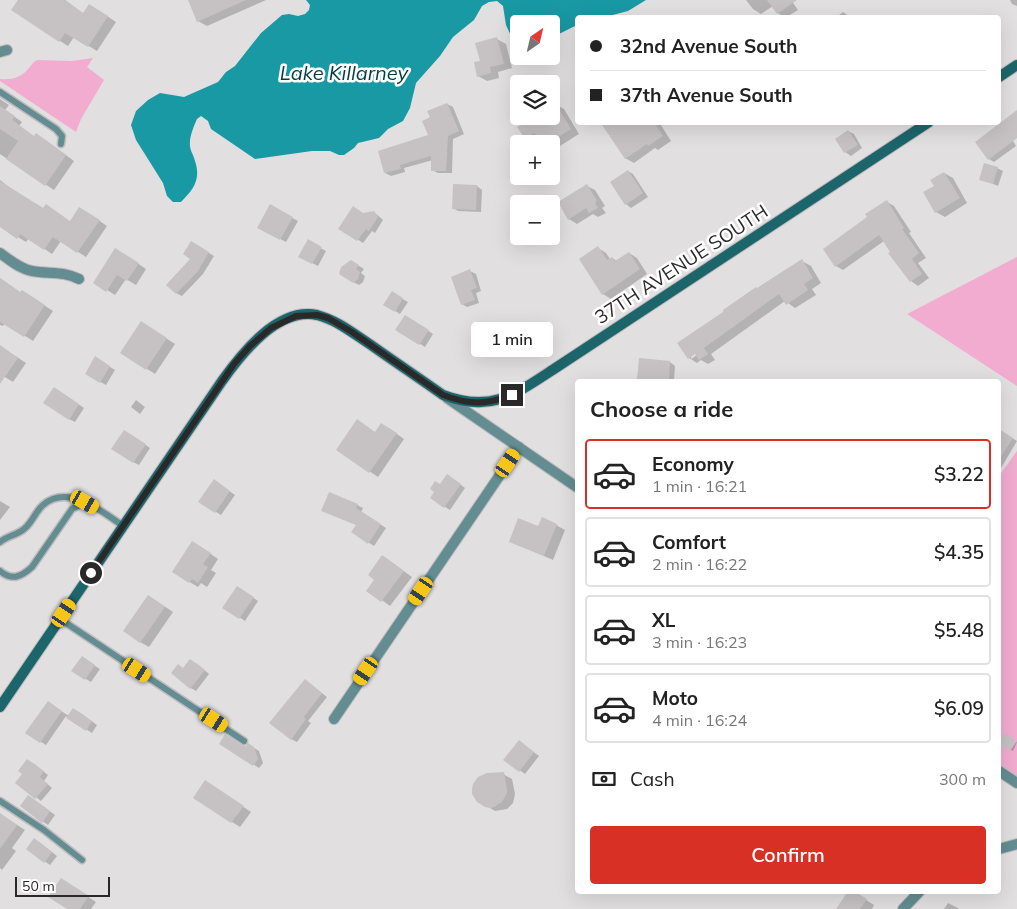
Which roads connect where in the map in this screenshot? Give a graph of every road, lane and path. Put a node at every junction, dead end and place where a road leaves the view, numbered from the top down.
1 (1017, 65) edge
2 (1001, 76) edge
3 (0, 92) edge
4 (924, 125) edge
5 (61, 144) dead end
6 (0, 253) edge
7 (79, 279) dead end
8 (443, 395) junction
9 (519, 447) junction
10 (575, 486) edge
11 (85, 502) junction
12 (123, 526) junction
13 (0, 542) edge
14 (0, 571) edge
15 (60, 619) junction
16 (0, 707) edge
17 (334, 719) dead end
18 (244, 741) dead end
19 (1001, 772) edge
20 (1017, 783) edge
21 (0, 801) edge
22 (1017, 844) edge
23 (1001, 848) edge
24 (82, 860) dead end
25 (917, 894) edge
26 (902, 909) edge

1 - 2 street
3 - 5 lane
4 - 8 street, 37TH AVENUE SOUTH
6 - 7 street
8 - 9 street
8 - 12 street, 37TH AVENUE SOUTH
9 - 10 street
9 - 17 street
11 - 12 lane
11 - 13 lane
11 - 14 lane
12 - 15 street, 37TH AVENUE SOUTH
15 - 16 street, 37TH AVENUE SOUTH
15 - 18 lane
19 - 20 street
21 - 24 lane
22 - 23 street
25 - 26 street

